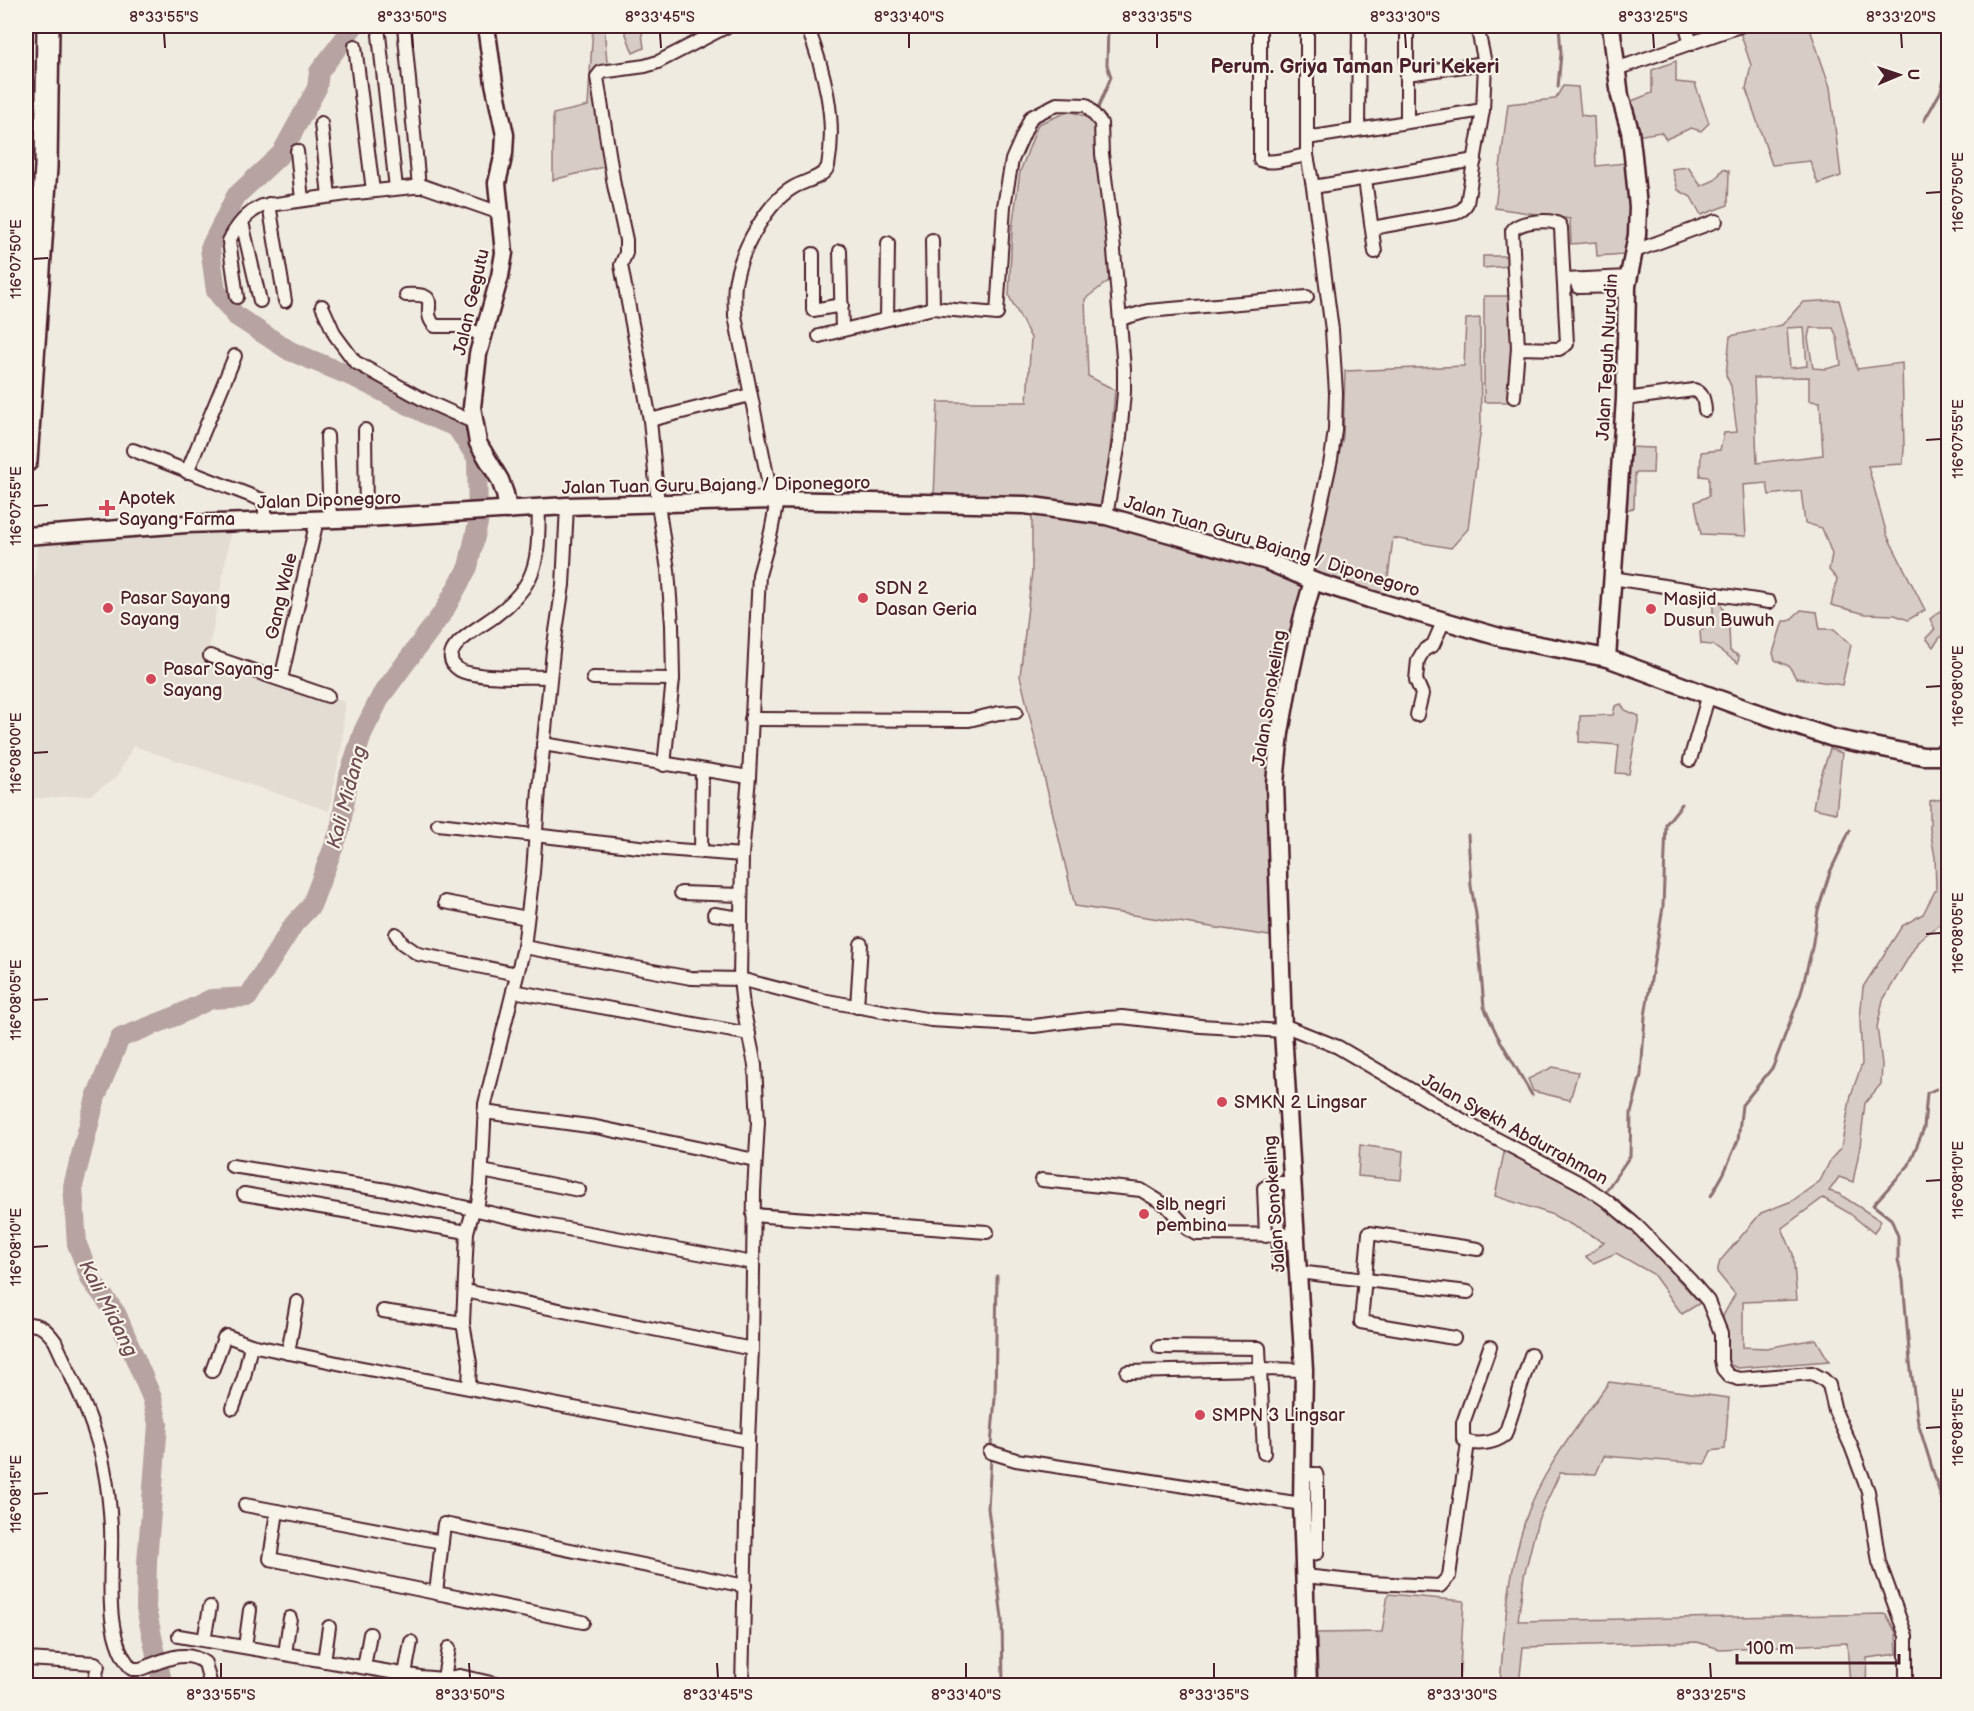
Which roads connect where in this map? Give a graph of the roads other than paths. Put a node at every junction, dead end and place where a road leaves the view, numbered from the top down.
1 (48, 26) edge
2 (404, 26) edge
3 (486, 26) edge
4 (728, 26) edge
5 (807, 26) edge
6 (1260, 26) edge
7 (1307, 26) edge
8 (1359, 26) edge
9 (1407, 26) edge
10 (1477, 26) edge
11 (1611, 26) edge
12 (1686, 26) edge
13 (1740, 26) edge
14 (379, 36) dead end
15 (1691, 44) junction
16 (355, 46) dead end
17 (1485, 63) junction
18 (1616, 69) junction
19 (1407, 74) junction
20 (1483, 110) junction
21 (26, 121) edge
22 (1407, 121) junction
23 (321, 123) dead end
24 (47, 127) junction
25 (1358, 129) junction
26 (1307, 138) junction
27 (297, 151) dead end
28 (1307, 155) junction
29 (1475, 160) junction
30 (1365, 179) junction
31 (419, 187) junction
32 (1313, 187) junction
33 (396, 188) junction
34 (373, 191) junction
35 (329, 196) junction
36 (302, 200) junction
37 (269, 204) junction
38 (500, 213) junction
39 (1716, 221) dead end
40 (242, 222) junction
41 (1372, 228) junction
42 (932, 240) dead end
43 (888, 243) dead end
44 (840, 251) dead end
45 (1635, 251) junction
46 (1375, 252) dead end
47 (813, 254) dead end
48 (1628, 281) junction
49 (1564, 284) junction
50 (31, 288) edge
51 (406, 295) dead end
52 (237, 297) dead end
53 (1307, 297) dead end
54 (260, 302) dead end
55 (285, 302) dead end
56 (842, 305) junction
57 (322, 306) dead end
58 (933, 308) junction
59 (887, 319) junction
60 (1120, 319) junction
61 (842, 330) junction
62 (482, 335) junction
63 (819, 336) dead end
64 (1518, 348) junction
65 (29, 351) edge
66 (236, 356) dead end
67 (28, 394) edge
68 (750, 395) junction
69 (1514, 398) dead end
70 (1625, 399) junction
71 (1705, 410) dead end
72 (650, 420) junction
73 (473, 422) junction
74 (365, 430) dead end
75 (327, 436) dead end
76 (133, 450) dead end
77 (26, 461) edge
78 (187, 472) junction
79 (775, 500) junction
80 (658, 504) junction
81 (567, 506) junction
82 (539, 507) junction
83 (499, 511) junction
84 (1106, 516) junction
85 (366, 518) junction
86 (323, 520) junction
87 (265, 522) junction
88 (26, 536) edge
89 (1612, 578) junction
90 (1309, 579) junction
91 (1769, 602) dead end
92 (1444, 620) junction
93 (210, 656) dead end
94 (1607, 658) junction
95 (550, 677) junction
96 (593, 678) dead end
97 (673, 679) junction
98 (281, 680) junction
99 (1709, 694) junction
100 (328, 696) dead end
101 (1016, 712) dead end
102 (1418, 715) dead end
103 (751, 719) junction
104 (543, 744) junction
105 (1948, 751) edge
106 (1690, 760) dead end
107 (664, 765) junction
108 (702, 770) junction
109 (749, 777) junction
110 (438, 824) dead end
111 (536, 835) junction
112 (701, 852) junction
113 (742, 855) junction
114 (681, 893) dead end
115 (741, 895) junction
116 (445, 902) dead end
117 (714, 914) dead end
118 (527, 918) junction
119 (741, 918) junction
120 (396, 934) dead end
121 (861, 945) dead end
122 (524, 947) junction
123 (517, 974) junction
124 (740, 979) junction
125 (513, 991) junction
126 (857, 1007) junction
127 (1283, 1028) junction
128 (749, 1034) junction
129 (484, 1112) junction
130 (755, 1160) junction
131 (232, 1166) dead end
132 (482, 1171) junction
133 (1042, 1180) dead end
134 (1292, 1183) junction
135 (579, 1190) dead end
136 (244, 1194) dead end
137 (475, 1210) junction
138 (753, 1215) junction
139 (467, 1232) junction
140 (987, 1232) dead end
141 (1296, 1235) junction
142 (1272, 1236) junction
143 (1478, 1249) dead end
144 (753, 1263) junction
145 (1280, 1264) dead end
146 (1298, 1272) junction
147 (1364, 1280) junction
148 (465, 1291) junction
149 (1468, 1292) dead end
150 (297, 1302) dead end
151 (383, 1311) dead end
152 (463, 1323) junction
153 (26, 1324) edge
154 (1454, 1338) dead end
155 (250, 1345) junction
156 (1160, 1347) dead end
157 (1490, 1347) dead end
158 (752, 1349) junction
159 (288, 1353) junction
160 (1531, 1355) dead end
161 (1260, 1369) junction
162 (1304, 1370) junction
163 (212, 1371) dead end
164 (1126, 1372) dead end
165 (469, 1387) junction
166 (233, 1408) dead end
167 (748, 1441) junction
168 (1468, 1443) junction
169 (990, 1452) dead end
170 (1264, 1453) dead end
171 (1303, 1474) junction
172 (1302, 1504) junction
173 (245, 1505) dead end
174 (277, 1511) junction
175 (442, 1542) junction
176 (1304, 1556) junction
177 (1305, 1576) junction
178 (745, 1586) junction
179 (436, 1593) junction
180 (210, 1606) dead end
181 (250, 1610) dead end
182 (290, 1618) dead end
183 (583, 1622) dead end
184 (329, 1627) dead end
185 (370, 1634) dead end
186 (179, 1636) dead end
187 (204, 1640) junction
188 (411, 1642) dead end
189 (245, 1647) junction
190 (449, 1648) dead end
191 (285, 1654) junction
192 (26, 1659) edge
193 (324, 1660) junction
194 (364, 1667) junction
195 (409, 1680) edge
196 (443, 1682) edge
197 (93, 1686) edge
198 (211, 1686) edge
199 (506, 1686) edge
200 (742, 1686) edge
201 (1308, 1686) edge
202 (1906, 1686) edge

1 - 24 highway
2 - 31 street
3 - 38 street, Jalan Gegutu
4 - 72 street
5 - 68 street
6 - 28 street
7 - 26 street
8 - 25 street
9 - 19 street
10 - 17 street
11 - 18 street, Jalan Teguh Nurudin
12 - 15 street
13 - 15 street
14 - 33 street
15 - 18 street
16 - 34 street
17 - 19 street
17 - 20 street
18 - 45 street, Jalan Teguh Nurudin
19 - 22 street
20 - 22 street
20 - 29 street
21 - 24 street
22 - 25 street
23 - 35 street
24 - 50 highway
25 - 26 street
26 - 28 street
27 - 36 street
28 - 32 street
29 - 30 street
29 - 41 street
30 - 32 street
30 - 41 street
31 - 33 street
31 - 38 street
32 - 90 street
33 - 34 street
34 - 35 street
35 - 36 street
36 - 37 street
37 - 40 street
37 - 55 street
38 - 62 street, Jalan Gegutu
39 - 45 street
40 - 52 street
40 - 54 street
41 - 46 street
42 - 58 street
43 - 59 street
44 - 56 street
45 - 48 street, Jalan Teguh Nurudin
47 - 56 street
48 - 49 street
48 - 70 street, Jalan Teguh Nurudin
49 - 64 street
49 - 64 street
50 - 65 highway
51 - 62 street
53 - 60 street
56 - 61 street
57 - 73 street
58 - 59 street
58 - 60 street
59 - 61 street
60 - 84 street
61 - 63 street
62 - 73 street, Jalan Gegutu
64 - 69 street
65 - 67 highway
66 - 78 street
67 - 77 highway
68 - 72 street
68 - 79 street
70 - 71 street
70 - 89 street, Jalan Teguh Nurudin
72 - 80 street
73 - 83 street, Jalan Gegutu
74 - 85 street
75 - 86 street, Gang Wale
76 - 78 street
78 - 87 street
79 - 80 street, Jalan Tuan Guru Bajang / Diponegoro
79 - 84 street, Jalan Tuan Guru Bajang / Diponegoro
79 - 103 street
80 - 81 street, Jalan Tuan Guru Bajang / Diponegoro
80 - 97 street
81 - 82 street, Jalan Tuan Guru Bajang / Diponegoro
81 - 95 street
82 - 83 street, Jalan Tuan Guru Bajang / Diponegoro
82 - 95 street
83 - 85 street, Jalan Diponegoro
84 - 90 street, Jalan Tuan Guru Bajang / Diponegoro
85 - 86 street, Jalan Diponegoro
86 - 87 street, Jalan Diponegoro
86 - 98 street, Gang Wale
87 - 88 street, Jalan Diponegoro
89 - 91 street
89 - 94 street, Jalan Teguh Nurudin
90 - 92 street, Jalan Tuan Guru Bajang / Diponegoro
90 - 127 street, Jalan Sonokeling
92 - 94 street, Jalan Tuan Guru Bajang / Diponegoro
92 - 102 street
93 - 98 street
94 - 99 street, Jalan Tuan Guru Bajang / Diponegoro
95 - 104 street
96 - 97 street
97 - 107 street
98 - 100 street
99 - 105 street, Jalan Tuan Guru Bajang / Diponegoro
99 - 106 street
101 - 103 street
103 - 109 street
104 - 107 street
104 - 111 street
107 - 108 street
108 - 109 street
108 - 112 street
109 - 113 street
110 - 111 street
111 - 112 street
111 - 118 street
112 - 113 street
113 - 115 street
114 - 115 street
115 - 119 street
116 - 118 street
117 - 119 street
118 - 122 street
119 - 124 street
120 - 123 street
121 - 126 street
122 - 123 street
122 - 124 street
123 - 125 street
124 - 126 street
124 - 128 street
125 - 128 street
125 - 129 street
126 - 127 street
127 - 134 street, Jalan Sonokeling
127 - 202 street, Jalan Syekh Abdurrahman
128 - 130 street
129 - 130 street
129 - 132 street
130 - 138 street
131 - 137 street
132 - 135 street
132 - 137 street
133 - 142 street
134 - 141 street, Jalan Sonokeling
134 - 142 street
136 - 139 street
137 - 139 street
137 - 144 street
138 - 140 street
138 - 144 street
139 - 148 street
141 - 142 street
141 - 146 street, Jalan Sonokeling
142 - 145 street
143 - 147 street
144 - 158 street
146 - 147 street
146 - 162 street, Jalan Sonokeling
147 - 149 street
147 - 154 street
148 - 152 street
148 - 158 street
150 - 159 street
151 - 152 street
152 - 165 street
153 - 198 street
155 - 159 street
155 - 163 street
155 - 166 street
156 - 161 street
157 - 168 street
158 - 167 street
159 - 165 street
160 - 168 street
161 - 162 street
161 - 164 street
161 - 170 street
162 - 171 street, Jalan Sonokeling
165 - 167 street
167 - 178 street
168 - 177 street
169 - 172 street
171 - 172 street, Jalan Sonokeling
171 - 176 street
172 - 176 street, Jalan Sonokeling
173 - 174 street
174 - 175 street
174 - 179 street
175 - 178 street
175 - 179 street
176 - 177 street, Jalan Sonokeling
177 - 201 street, Jalan Sonokeling
178 - 200 street
179 - 183 street
180 - 187 street
181 - 189 street
182 - 191 street
184 - 193 street
185 - 194 street
186 - 187 street
187 - 189 street
188 - 195 street
189 - 191 street
190 - 196 street
191 - 193 street
192 - 197 street
193 - 194 street
194 - 195 street
195 - 196 street
196 - 199 street

